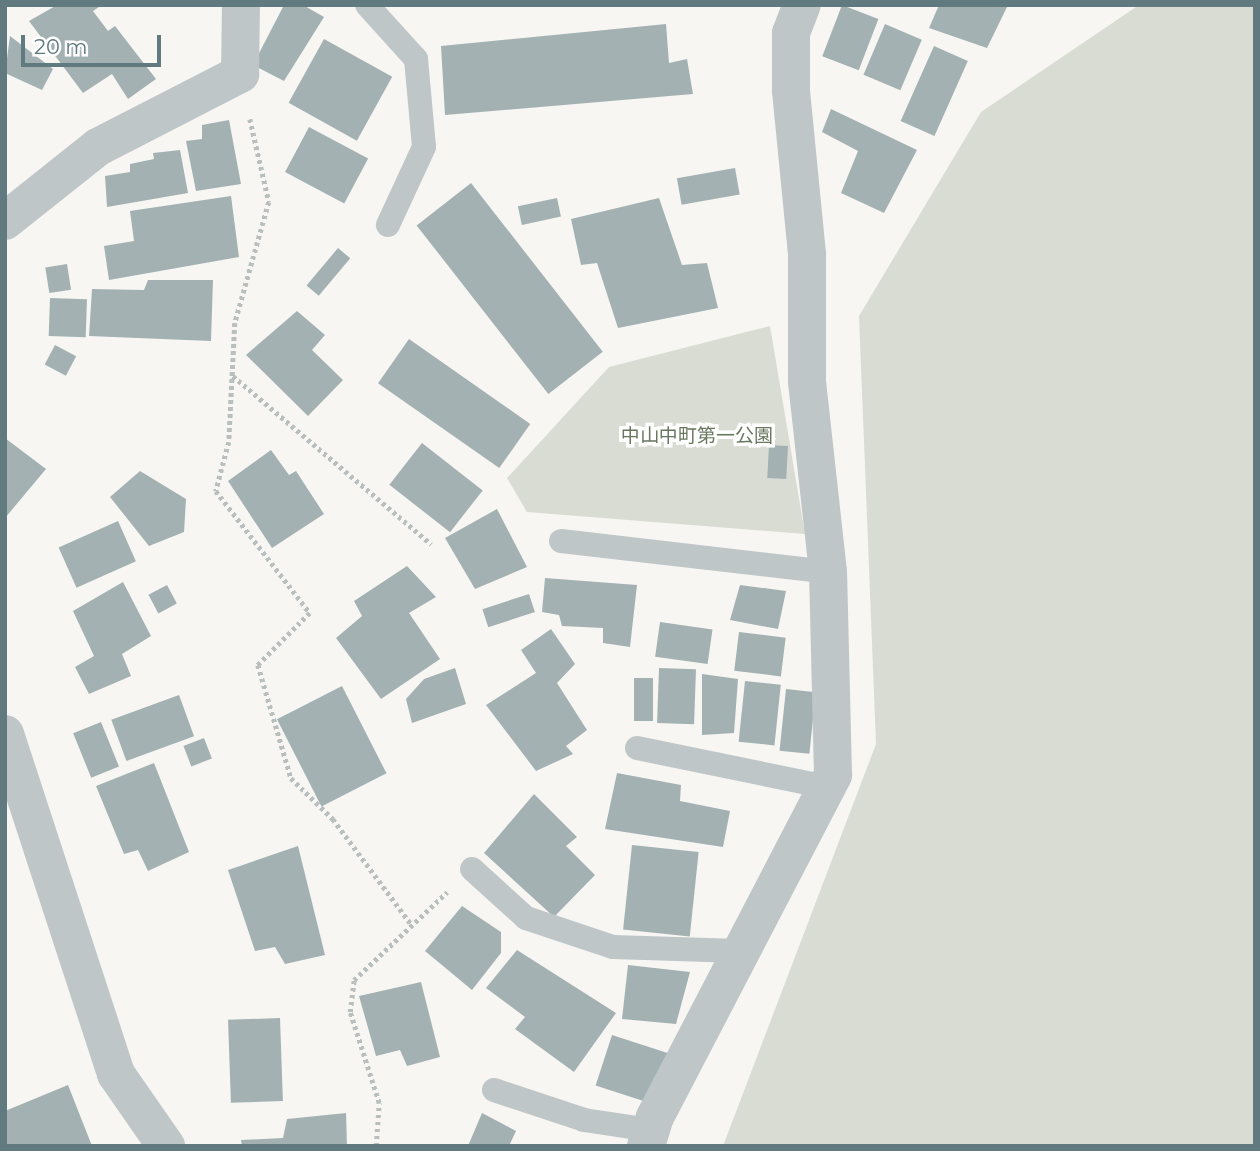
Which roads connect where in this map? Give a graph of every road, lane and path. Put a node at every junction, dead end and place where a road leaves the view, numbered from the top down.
1 (241, 5) edge
2 (367, 5) edge
3 (802, 5) edge
4 (240, 74) junction
5 (5, 221) edge
6 (388, 225) dead end
7 (232, 375) junction
8 (561, 541) dead end
9 (431, 544) dead end
10 (828, 572) junction
11 (5, 734) edge
12 (637, 748) dead end
13 (827, 787) junction
14 (472, 869) joint
15 (411, 924) junction
16 (740, 950) junction
17 (494, 1090) dead end
18 (649, 1138) edge
19 (166, 1146) edge
20 (376, 1146) edge

1 - 4 street
2 - 6 lane
3 - 10 street
4 - 5 street
4 - 7 path
7 - 9 path
7 - 15 path
8 - 10 lane
10 - 13 street
11 - 19 street
12 - 13 lane
13 - 16 street
14 - 15 path
14 - 16 lane
15 - 20 path
16 - 18 street
17 - 18 lane

